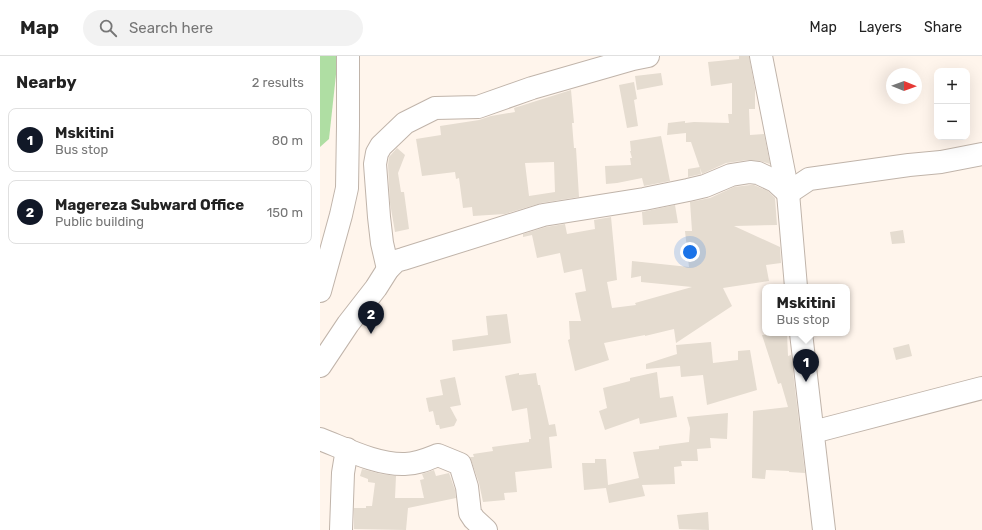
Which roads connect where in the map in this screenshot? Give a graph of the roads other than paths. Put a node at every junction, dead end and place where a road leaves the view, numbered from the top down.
1 (348, 56) edge
2 (648, 56) edge
3 (761, 56) edge
4 (982, 154) edge
5 (788, 193) junction
6 (388, 269) junction
7 (796, 284) edge
8 (320, 291) edge
9 (801, 336) edge
10 (320, 366) edge
11 (982, 388) edge
12 (813, 432) junction
13 (320, 439) edge
14 (347, 449) junction
15 (341, 530) edge
16 (486, 530) edge
17 (824, 530) edge

1 - 8 street
2 - 6 street
3 - 5 street
4 - 5 street
5 - 6 street
5 - 7 street
6 - 10 street
9 - 12 street
11 - 12 street
12 - 17 street
13 - 14 street
14 - 15 street
14 - 16 street

